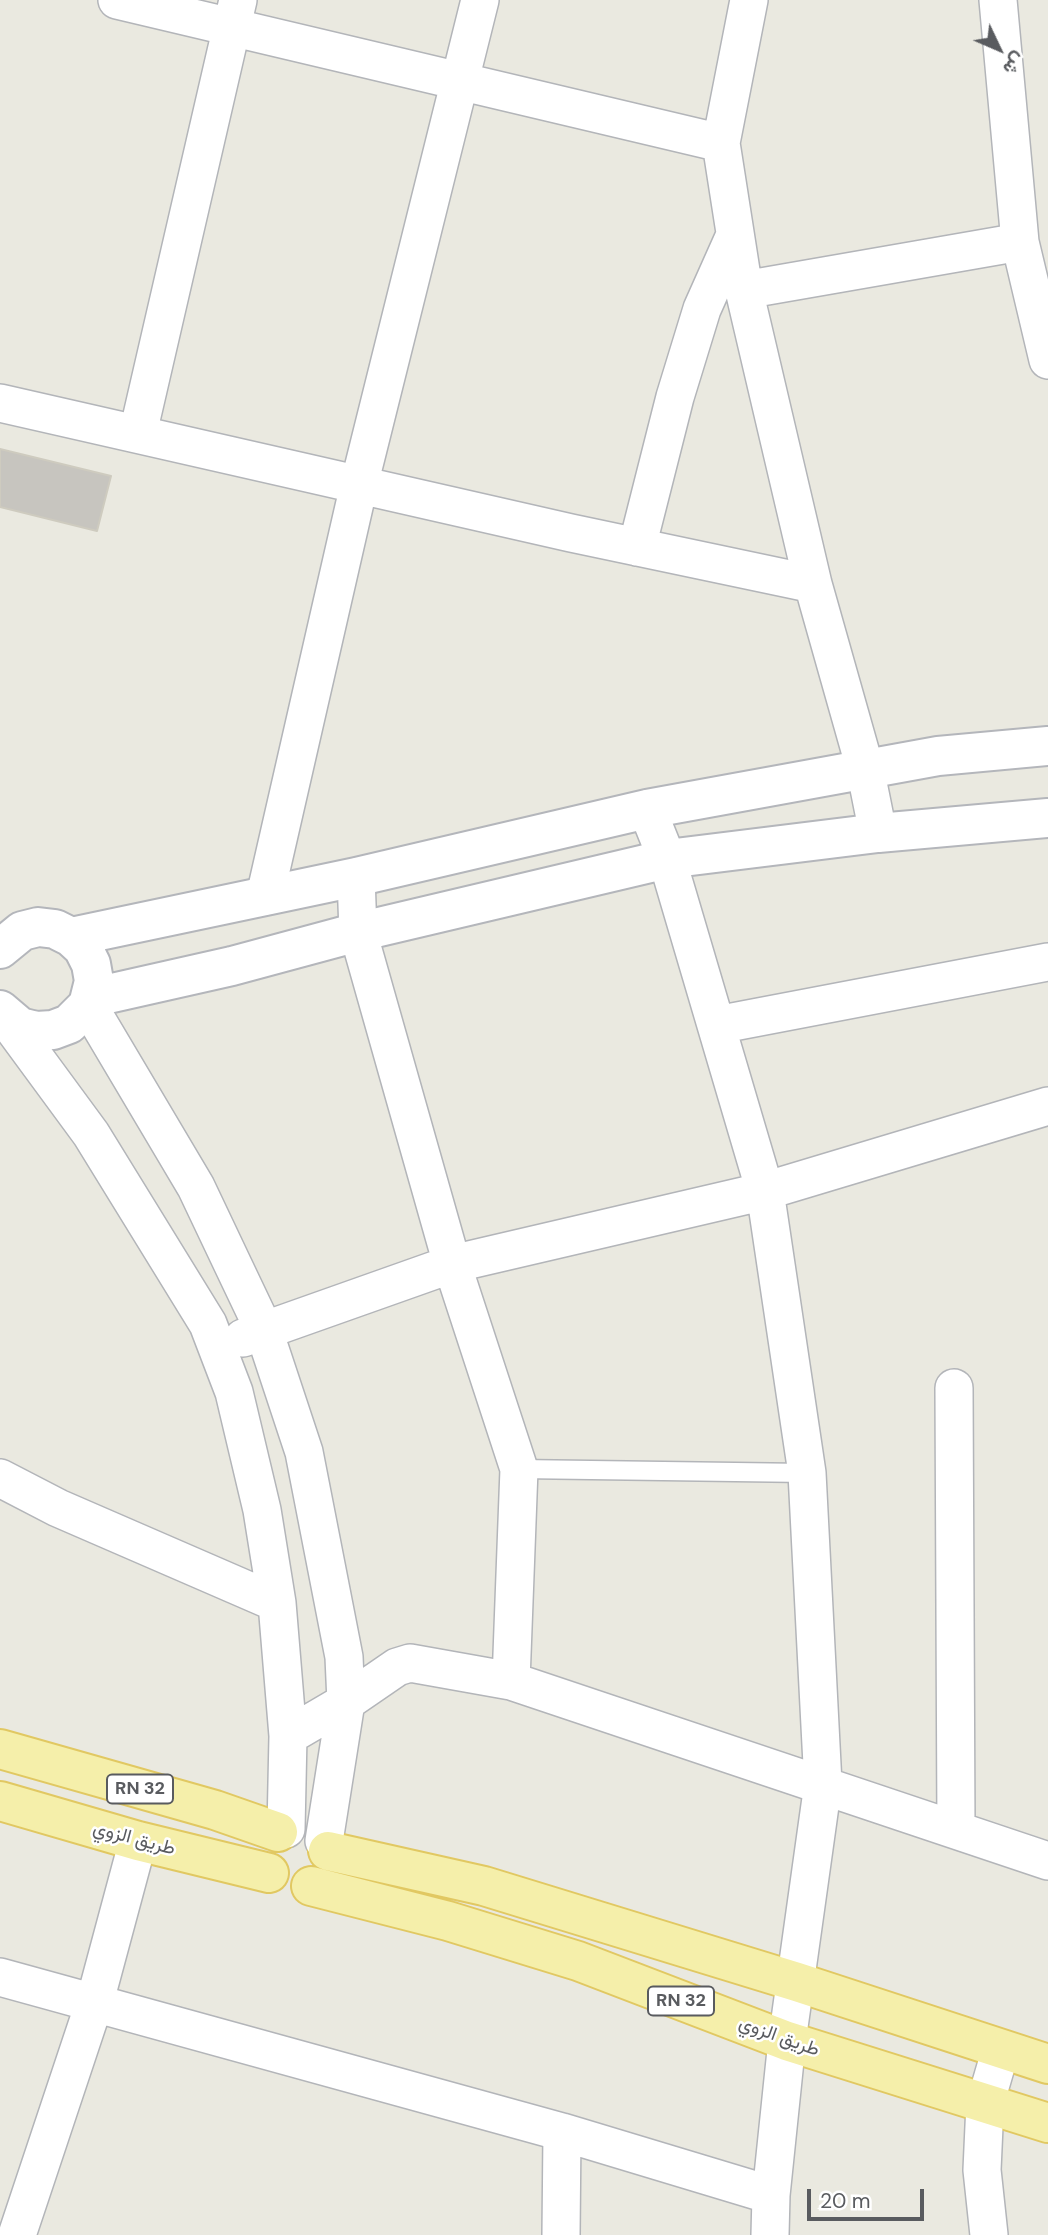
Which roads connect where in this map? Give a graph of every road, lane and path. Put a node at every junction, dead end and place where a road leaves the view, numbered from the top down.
1 (117, 0) edge
2 (480, 0) edge
3 (749, 0) edge
4 (998, 0) edge
5 (235, 13) edge
6 (461, 81) junction
7 (721, 143) junction
8 (735, 235) junction
9 (1020, 242) junction
10 (744, 290) junction
11 (1048, 360) edge
12 (0, 403) edge
13 (138, 433) junction
14 (359, 485) junction
15 (638, 547) junction
16 (813, 584) junction
17 (1048, 746) edge
18 (865, 768) junction
19 (647, 809) junction
20 (1048, 818) edge
21 (878, 833) junction
22 (667, 859) junction
23 (356, 877) junction
24 (265, 896) junction
25 (358, 932) junction
26 (71, 937) junction
27 (0, 949) edge
28 (1048, 962) edge
29 (89, 1001) junction
30 (3, 1013) edge
31 (717, 1025) junction
32 (1048, 1106) edge
33 (765, 1191) junction
34 (452, 1264) junction
35 (263, 1328) junction
36 (218, 1349) junction
37 (954, 1388) dead end
38 (519, 1469) junction
39 (807, 1473) junction
40 (0, 1478) edge
41 (278, 1603) junction
42 (510, 1681) junction
43 (346, 1703) junction
44 (288, 1737) junction
45 (0, 1749) edge
46 (823, 1784) junction
47 (0, 1801) edge
48 (282, 1830) junction
49 (956, 1830) junction
50 (138, 1841) junction
51 (326, 1846) junction
52 (1048, 1861) edge
53 (269, 1873) junction
54 (311, 1886) junction
55 (0, 1977) edge
56 (797, 1982) junction
57 (95, 2001) junction
58 (787, 2041) junction
59 (1000, 2049) junction
60 (1048, 2064) edge
61 (985, 2104) junction
62 (1048, 2123) edge
63 (562, 2132) junction
64 (771, 2195) junction
65 (17, 2235) edge
66 (561, 2235) edge
67 (770, 2235) edge
68 (989, 2235) edge

1 - 5 street
2 - 6 street
3 - 7 street
4 - 9 street
5 - 6 street
5 - 13 street
6 - 7 street
6 - 14 street
7 - 8 street
8 - 10 street
8 - 15 street
9 - 10 street
9 - 11 street
10 - 16 street
12 - 13 street
13 - 14 street
14 - 15 street
14 - 24 street
15 - 16 street
16 - 18 street
17 - 18 street
18 - 19 street
18 - 21 street
19 - 22 street
19 - 23 street
20 - 21 street
21 - 22 street
22 - 25 street
22 - 31 street
23 - 24 street
23 - 25 street
24 - 26 street
25 - 29 street
25 - 34 street
26 - 27 street
26 - 29 street
28 - 31 street
29 - 30 street
29 - 35 street
30 - 36 street
31 - 33 street
32 - 33 street
33 - 34 street
33 - 39 street
34 - 35 street
34 - 38 street
35 - 36 street
35 - 43 street
36 - 41 street
37 - 49 street
38 - 39 lane
38 - 42 street
39 - 46 street
40 - 41 street
41 - 44 street
42 - 43 street
42 - 46 street
43 - 44 street
43 - 51 street
44 - 48 street
45 - 48 main road, RN 32
46 - 49 street
46 - 56 street
47 - 50 main road, طريق الزوي / RN 32
48 - 51 main road
48 - 53 main road
49 - 52 street
50 - 53 main road, طريق الزوي / RN 32
50 - 57 street
51 - 54 main road
51 - 56 main road
53 - 54 main road
54 - 58 main road, طريق الزوي / RN 32
55 - 57 street
56 - 58 street
56 - 59 main road
57 - 63 street
57 - 65 street
58 - 61 main road, طريق الزوي / RN 32
58 - 64 street
59 - 60 main road
59 - 61 street
61 - 62 main road, طريق الزوي / RN 32
61 - 68 street
63 - 64 street
63 - 66 street
64 - 67 street

